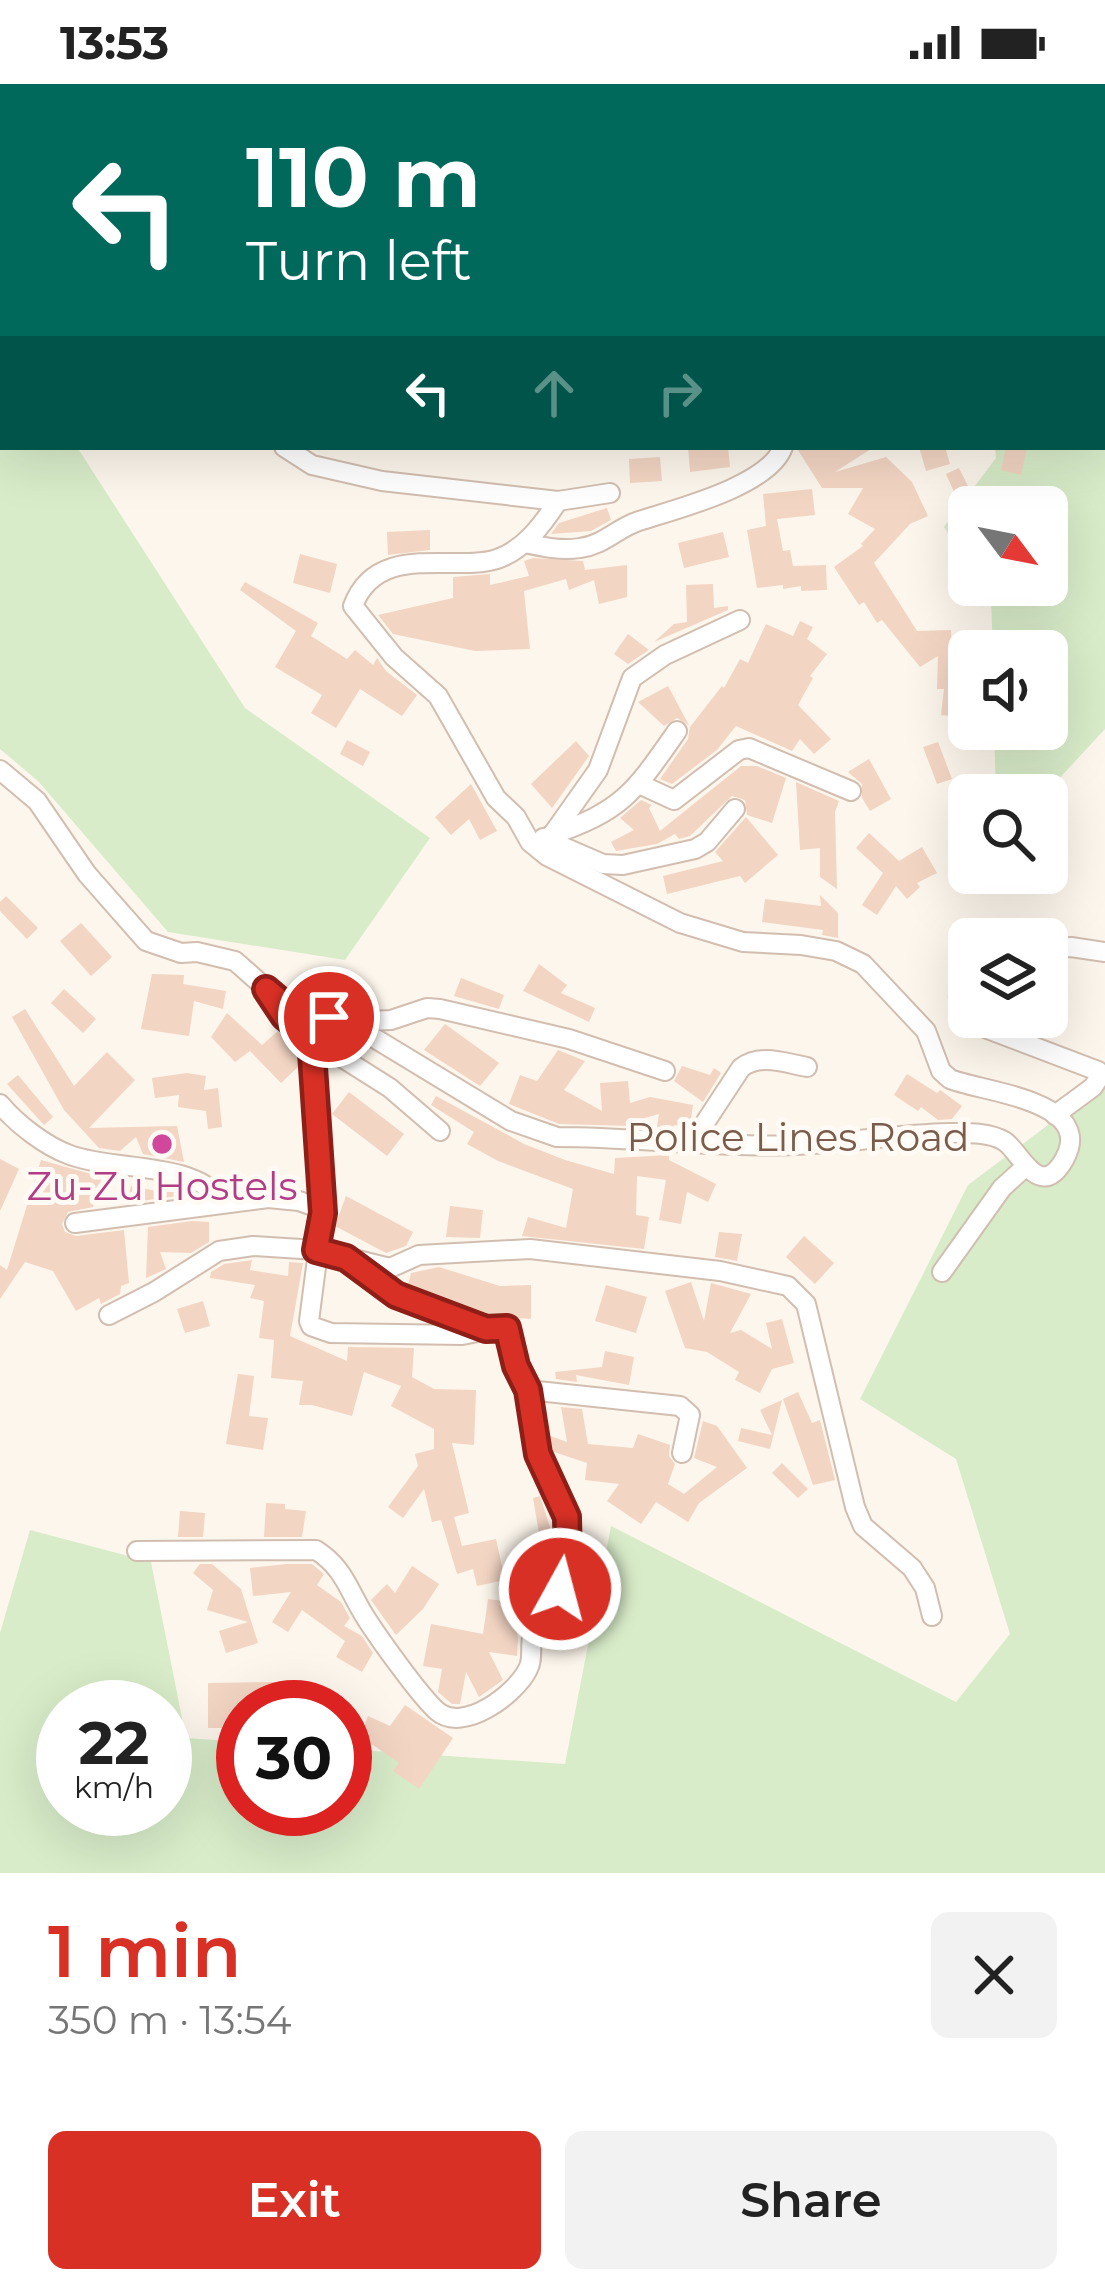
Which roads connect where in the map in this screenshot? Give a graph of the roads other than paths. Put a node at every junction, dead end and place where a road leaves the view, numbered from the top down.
1 (289, 450) edge
2 (781, 450) edge
3 (610, 493) dead end
4 (558, 501) junction
5 (525, 543) junction
6 (740, 620) dead end
7 (676, 730) dead end
8 (0, 770) edge
9 (639, 784) junction
10 (851, 791) dead end
11 (735, 809) dead end
12 (541, 838) junction
13 (1068, 947) edge
14 (1105, 952) edge
15 (266, 989) junction
16 (348, 1022) junction
17 (311, 1038) junction
18 (1010, 1038) edge
19 (807, 1067) dead end
20 (665, 1071) dead end
21 (0, 1104) edge
22 (1054, 1115) junction
23 (440, 1131) dead end
24 (693, 1141) junction
25 (1025, 1167) junction
26 (224, 1201) junction
27 (322, 1209) junction
28 (75, 1223) dead end
29 (316, 1250) junction
30 (346, 1258) junction
31 (942, 1273) dead end
32 (109, 1315) dead end
33 (486, 1329) junction
34 (528, 1390) junction
35 (682, 1453) dead end
36 (136, 1551) dead end
37 (932, 1616) dead end

1 - 4 street
2 - 5 street
3 - 4 street
4 - 5 street
5 - 12 street, Police Lines Road
6 - 12 street
7 - 9 street
8 - 15 street, Police Lines Road
9 - 10 street
9 - 12 street
11 - 12 street
12 - 22 street, Police Lines Road
13 - 14 street
15 - 16 street, Police Lines Road
15 - 17 street
16 - 20 street
16 - 24 street, Police Lines Road
17 - 23 street
17 - 27 street
18 - 22 street
19 - 24 street
21 - 26 street
22 - 25 street, Police Lines Road
24 - 25 street, Police Lines Road
25 - 31 street
26 - 27 street
26 - 28 street
27 - 29 street
29 - 30 street
29 - 32 street
29 - 33 street
30 - 33 street
30 - 37 street
33 - 34 street
34 - 35 street
34 - 36 street

